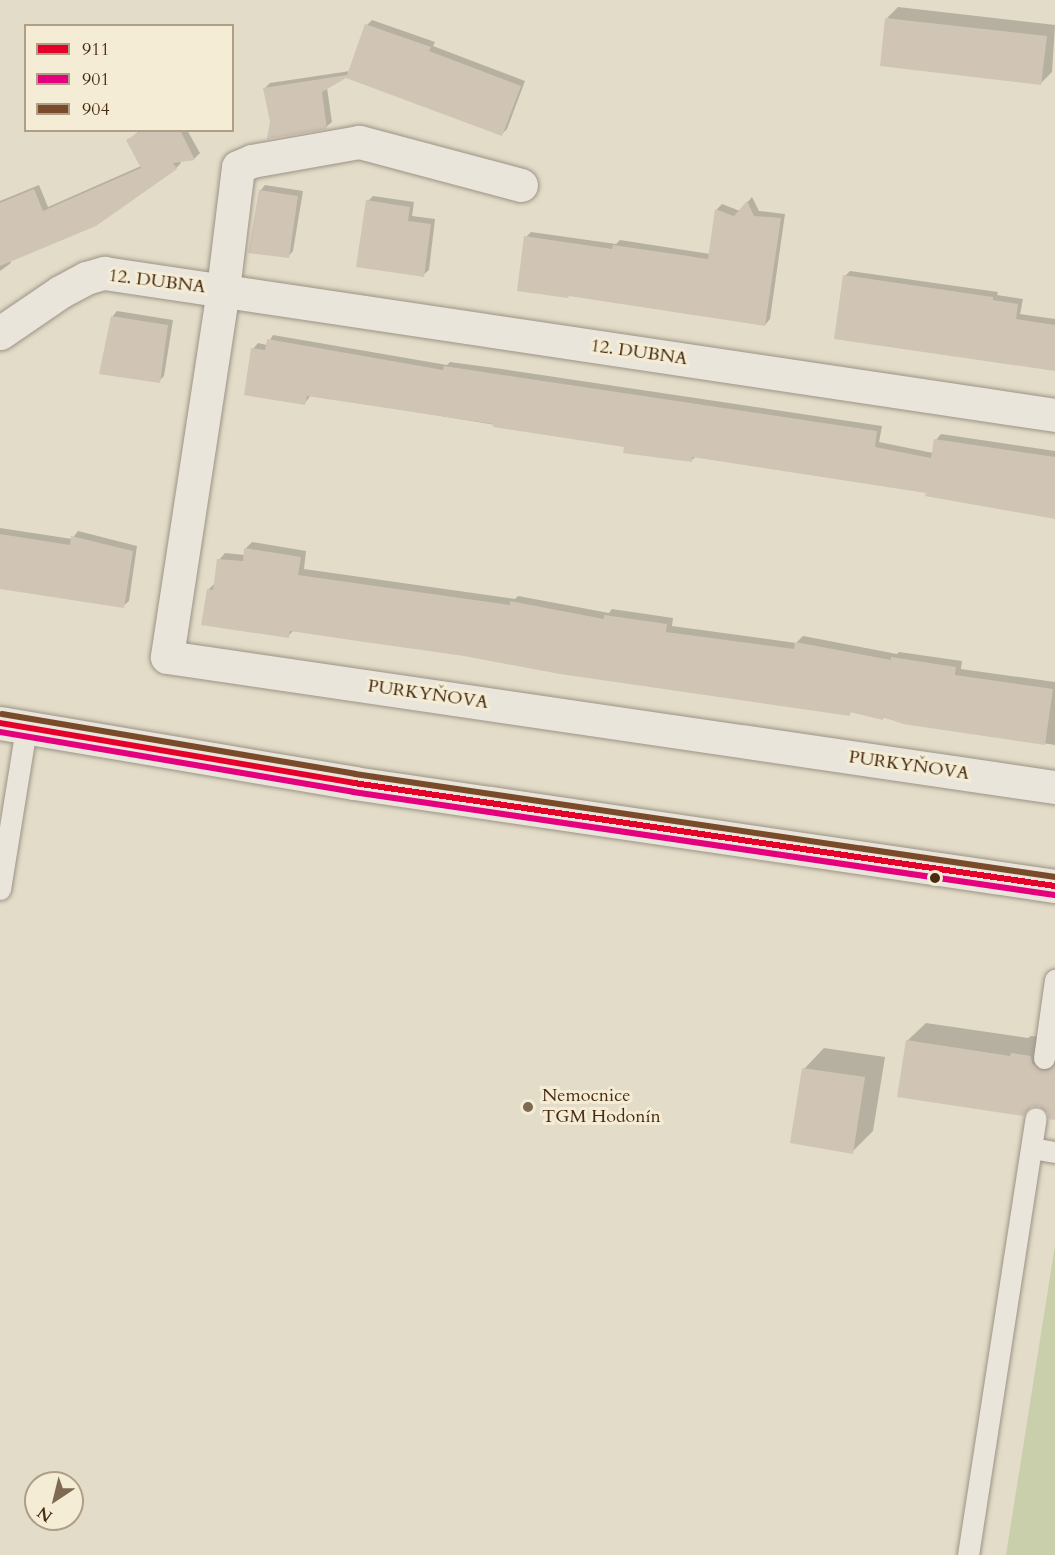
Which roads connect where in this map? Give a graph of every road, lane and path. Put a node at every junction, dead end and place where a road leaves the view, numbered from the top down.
1 (521, 185) dead end
2 (223, 290) junction
3 (0, 333) edge
4 (1055, 415) edge
5 (13, 725) edge
6 (1055, 787) edge
7 (1055, 886) edge
8 (0, 889) edge
9 (1055, 980) edge
10 (1044, 1058) dead end
11 (1036, 1118) dead end
12 (1032, 1148) junction
13 (1055, 1152) edge
14 (968, 1555) edge

1 - 2 street, 12. DUBNA
2 - 3 street, 12. DUBNA
2 - 4 street, 12. DUBNA
2 - 6 street, PURKYŇOVA
5 - 7 street
5 - 8 lane
9 - 10 lane
11 - 12 lane
12 - 13 lane
12 - 14 lane

